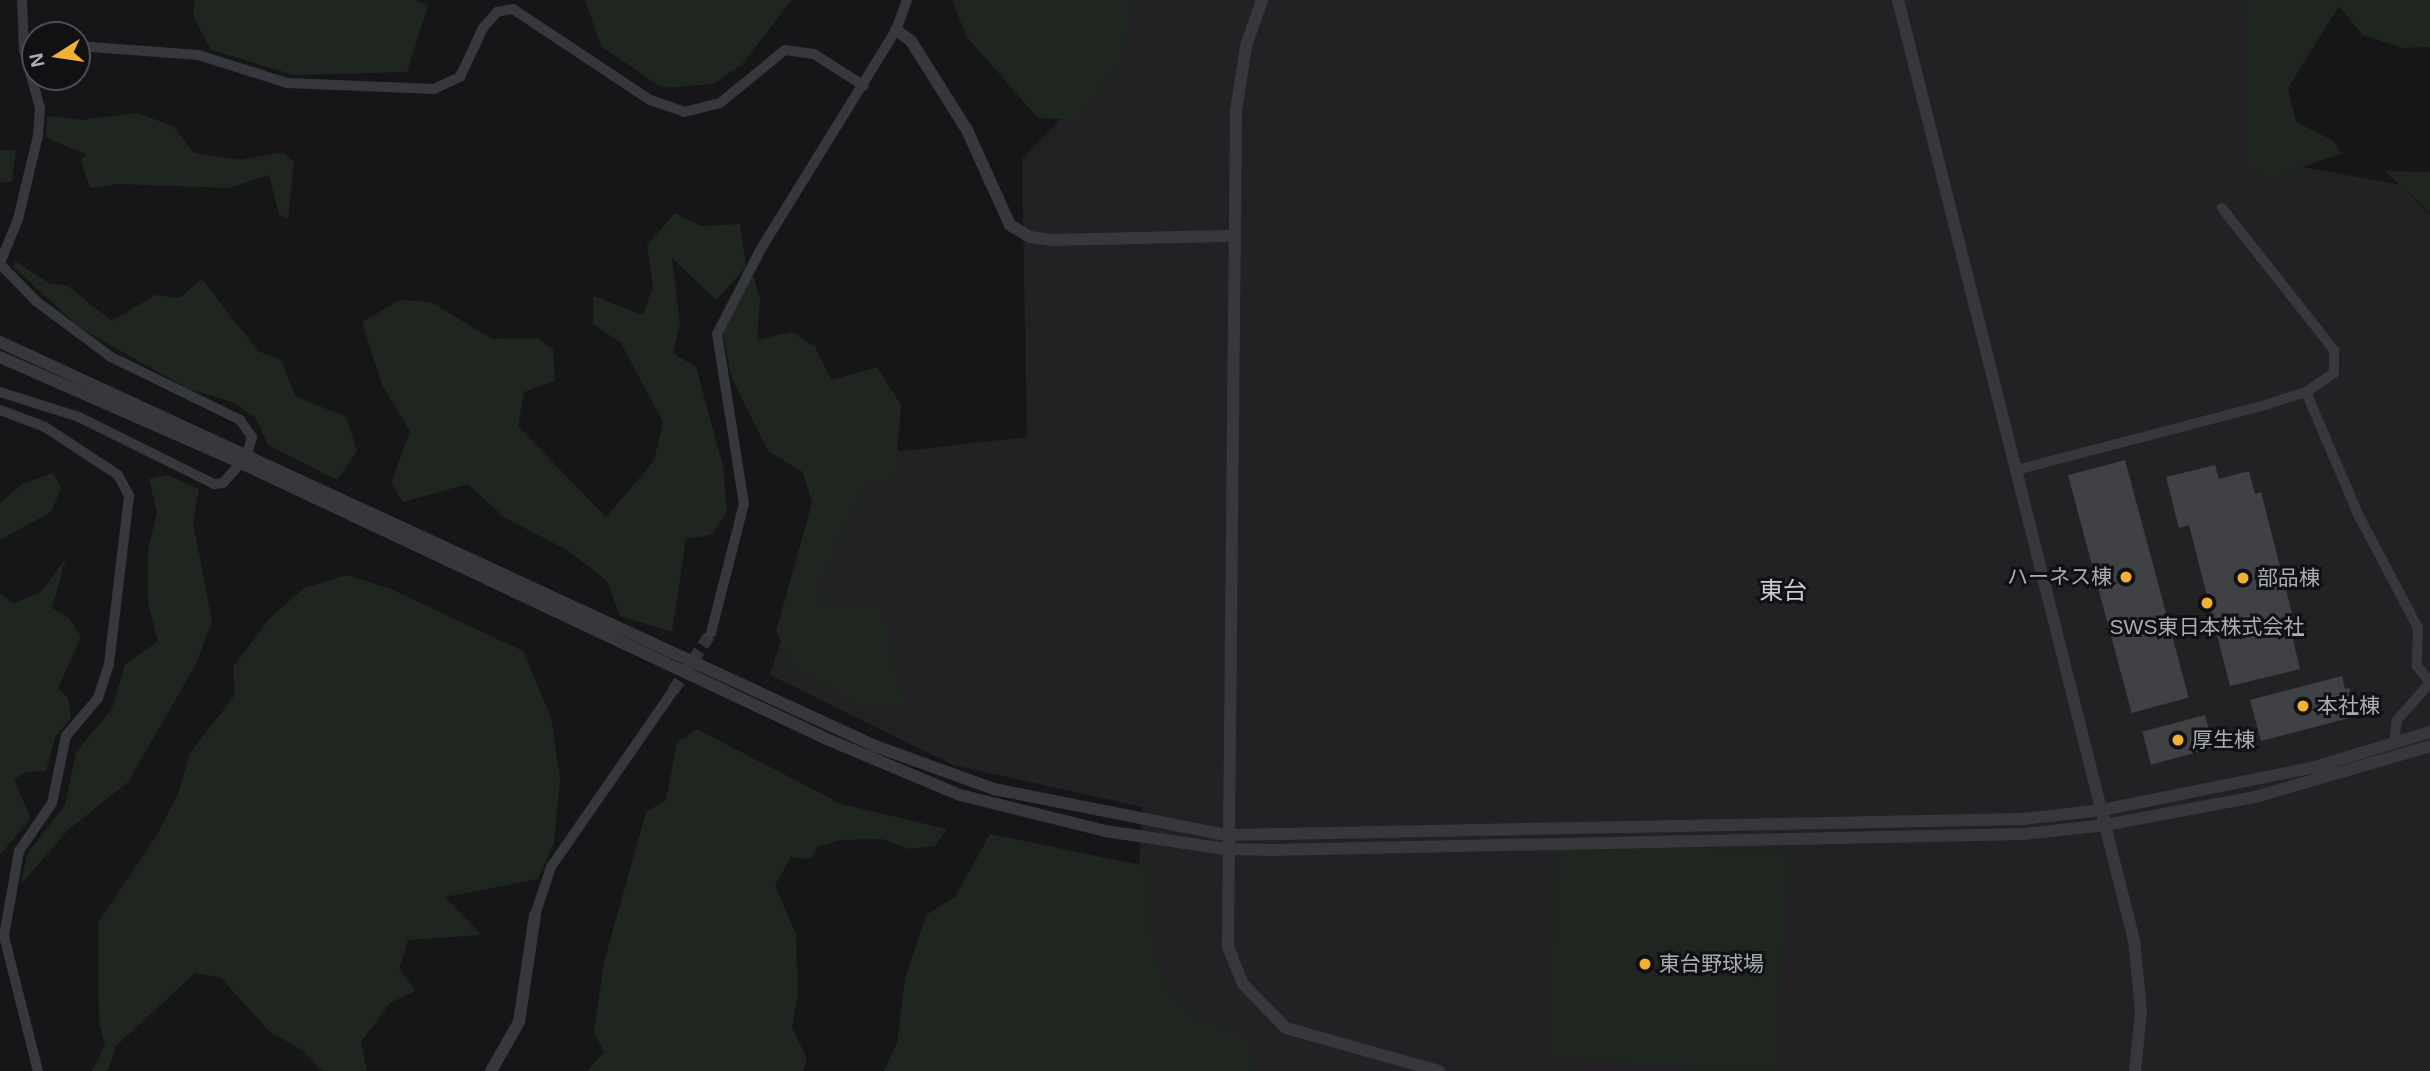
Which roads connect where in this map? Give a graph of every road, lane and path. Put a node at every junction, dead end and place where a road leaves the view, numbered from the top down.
1 (22, 0) edge
2 (906, 0) edge
3 (1262, 0) edge
4 (1898, 0) edge
5 (25, 21) edge
6 (896, 30) junction
7 (91, 47) edge
8 (864, 86) junction
9 (37, 91) edge
10 (2222, 208) dead end
11 (1234, 236) junction
12 (0, 263) edge
13 (0, 339) edge
14 (0, 360) edge
15 (0, 392) edge
16 (2305, 392) junction
17 (0, 410) edge
18 (244, 459) junction
19 (2015, 470) junction
20 (711, 633) tunnel mouth
21 (2430, 682) edge
22 (673, 691) tunnel mouth
23 (2430, 732) edge
24 (2394, 743) junction
25 (2430, 746) edge
26 (2102, 810) junction
27 (2105, 825) junction
28 (1227, 835) junction
29 (1226, 849) junction
30 (535, 915) joint
31 (38, 1071) edge
32 (491, 1071) edge
33 (1439, 1071) edge
34 (2135, 1071) edge

1 - 5 street
2 - 6 street
3 - 11 street
4 - 19 street
6 - 8 street
6 - 11 street
7 - 8 street
8 - 20 street
9 - 12 street
10 - 16 street
11 - 28 street
12 - 18 street
13 - 18 street
14 - 18 street
15 - 18 street
16 - 19 street
16 - 21 street
17 - 31 street
18 - 28 street
18 - 29 street
19 - 26 street
21 - 24 street
22 - 30 street
23 - 24 street
24 - 26 street
25 - 27 street
26 - 27 street
26 - 28 street
27 - 29 street
27 - 34 street
28 - 29 street
29 - 33 street
30 - 32 street

